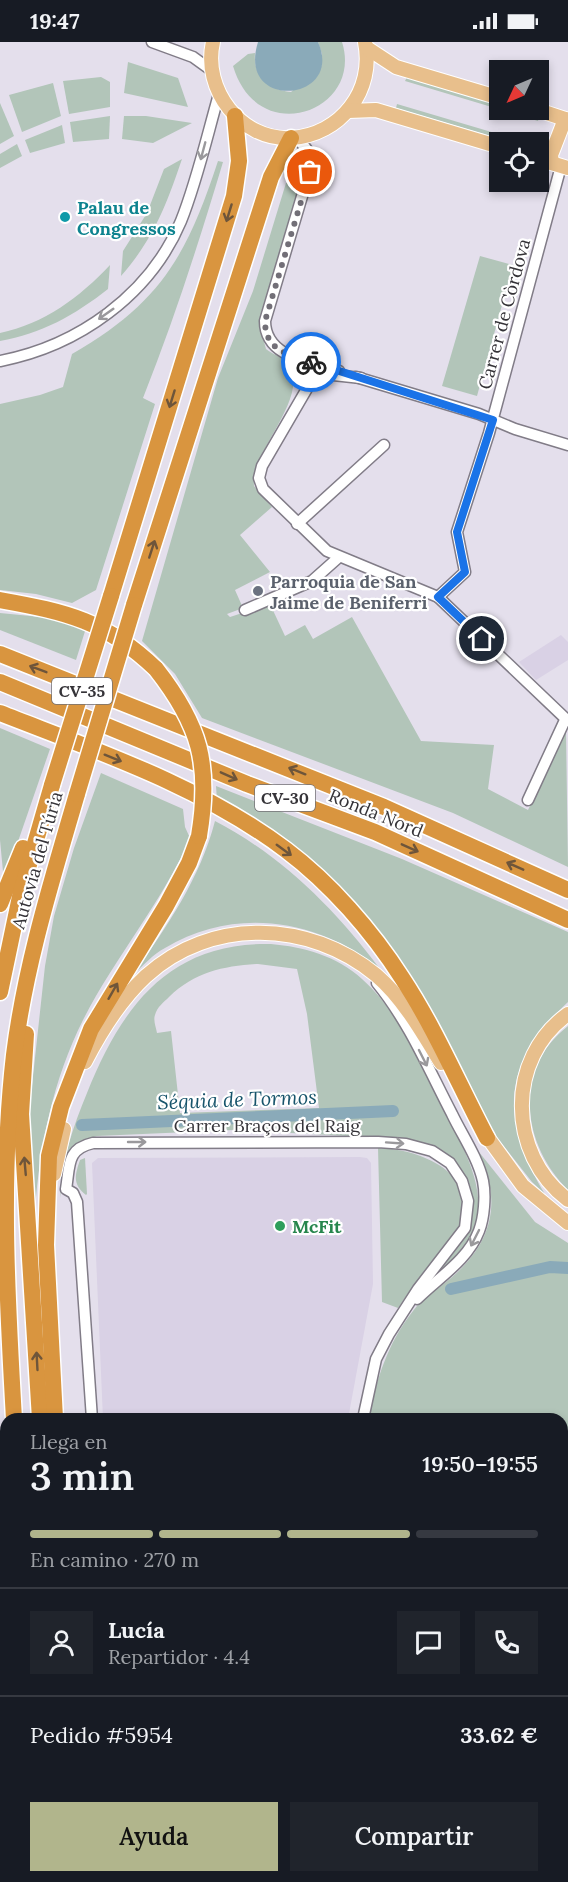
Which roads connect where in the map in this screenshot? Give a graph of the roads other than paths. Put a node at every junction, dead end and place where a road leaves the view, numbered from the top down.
1 (152, 42) edge
2 (213, 42) edge
3 (366, 45) edge
4 (211, 70) junction
5 (219, 94) junction
6 (489, 95) edge
7 (348, 111) junction
8 (549, 113) edge
9 (235, 116) junction
10 (567, 119) edge
11 (292, 138) junction
12 (489, 144) edge
13 (555, 164) edge
14 (0, 361) edge
15 (361, 378) junction
16 (493, 420) junction
17 (568, 438) edge
18 (384, 445) dead end
19 (568, 445) edge
20 (297, 524) junction
21 (339, 557) junction
22 (438, 597) junction
23 (0, 600) edge
24 (245, 610) dead end
25 (0, 654) edge
26 (0, 682) edge
27 (0, 712) edge
28 (567, 720) edge
29 (52, 785) junction
30 (528, 800) dead end
31 (568, 890) edge
32 (0, 904) edge
33 (568, 920) edge
34 (353, 960) junction
35 (27, 980) junction
36 (0, 992) edge
37 (568, 1014) edge
38 (487, 1138) junction
39 (568, 1200) edge
40 (47, 1204) junction
41 (568, 1223) edge
42 (405, 1312) junction
43 (14, 1413) edge
44 (40, 1413) edge
45 (55, 1413) edge
46 (92, 1413) edge
47 (364, 1413) edge
48 (0, 1630) edge
49 (0, 1639) edge

1 - 4 street
2 - 4 main road
3 - 6 main road
3 - 7 main road
4 - 5 main road
5 - 9 main road
5 -> 14 street
7 - 11 main road
7 - 12 main road
8 - 10 main road
9 - 11 main road
9 -> 29 highway, Autovia del Túria / CV-35, bridge
10 - 13 main road
11 - 15 street
35 -> 11 highway, Autovia del Túria / CV-35, bridge
13 - 16 street, Carrer de Còrdova
15 - 16 street
15 - 20 street
16 - 17 street
16 - 19 street
16 - 22 street, Carrer de Còrdova
18 - 20 street
20 - 21 street
21 - 22 street
21 - 24 street
22 - 28 street
40 -> 23 highway, bridge
31 -> 25 highway, Ronda Nord / CV-30
26 -> 33 highway, Ronda Nord / CV-30
27 -> 38 highway
28 - 30 street
29 - 32 highway
29 - 36 highway, Autovia del Túria / CV-35
34 - 38 main road
34 - 40 main road
34 -> 42 street
35 - 43 highway, Autovia del Túria / CV-35
44 -> 35 highway
37 - 39 main road
38 - 41 main road
40 - 45 highway
46 -> 42 street, Carrer Braços del Raig
42 - 47 street
48 - 49 highway

